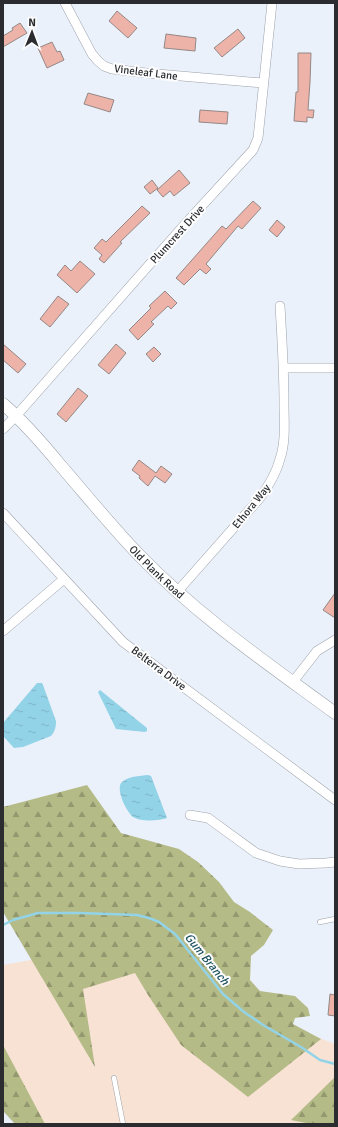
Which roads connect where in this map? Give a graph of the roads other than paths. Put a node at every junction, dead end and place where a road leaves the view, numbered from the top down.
1 (65, 3) edge
2 (272, 3) edge
3 (264, 84) junction
4 (280, 306) dead end
5 (284, 368) junction
6 (335, 368) edge
7 (3, 404) edge
8 (16, 416) junction
9 (3, 429) edge
10 (3, 513) edge
11 (64, 579) junction
12 (177, 592) junction
13 (3, 631) edge
14 (335, 640) edge
15 (292, 683) junction
16 (335, 713) edge
17 (335, 800) edge
18 (190, 815) dead end
19 (335, 862) edge
20 (335, 919) edge
21 (320, 922) dead end
22 (114, 1078) dead end
23 (123, 1124) edge

1 - 3 street, Vineleaf Lane
2 - 3 street, Plumcrest Drive
3 - 8 street, Plumcrest Drive
4 - 5 street, Ethora Way
5 - 6 street
5 - 12 street, Ethora Way
7 - 8 street, Old Plank Road
8 - 9 street, Plumcrest Drive
8 - 12 street, Old Plank Road
10 - 11 street, Belterra Drive
11 - 13 street
11 - 17 street, Belterra Drive
12 - 15 street, Old Plank Road
14 - 15 street
15 - 16 street, Old Plank Road
18 - 19 street
20 - 21 lane
22 - 23 lane

